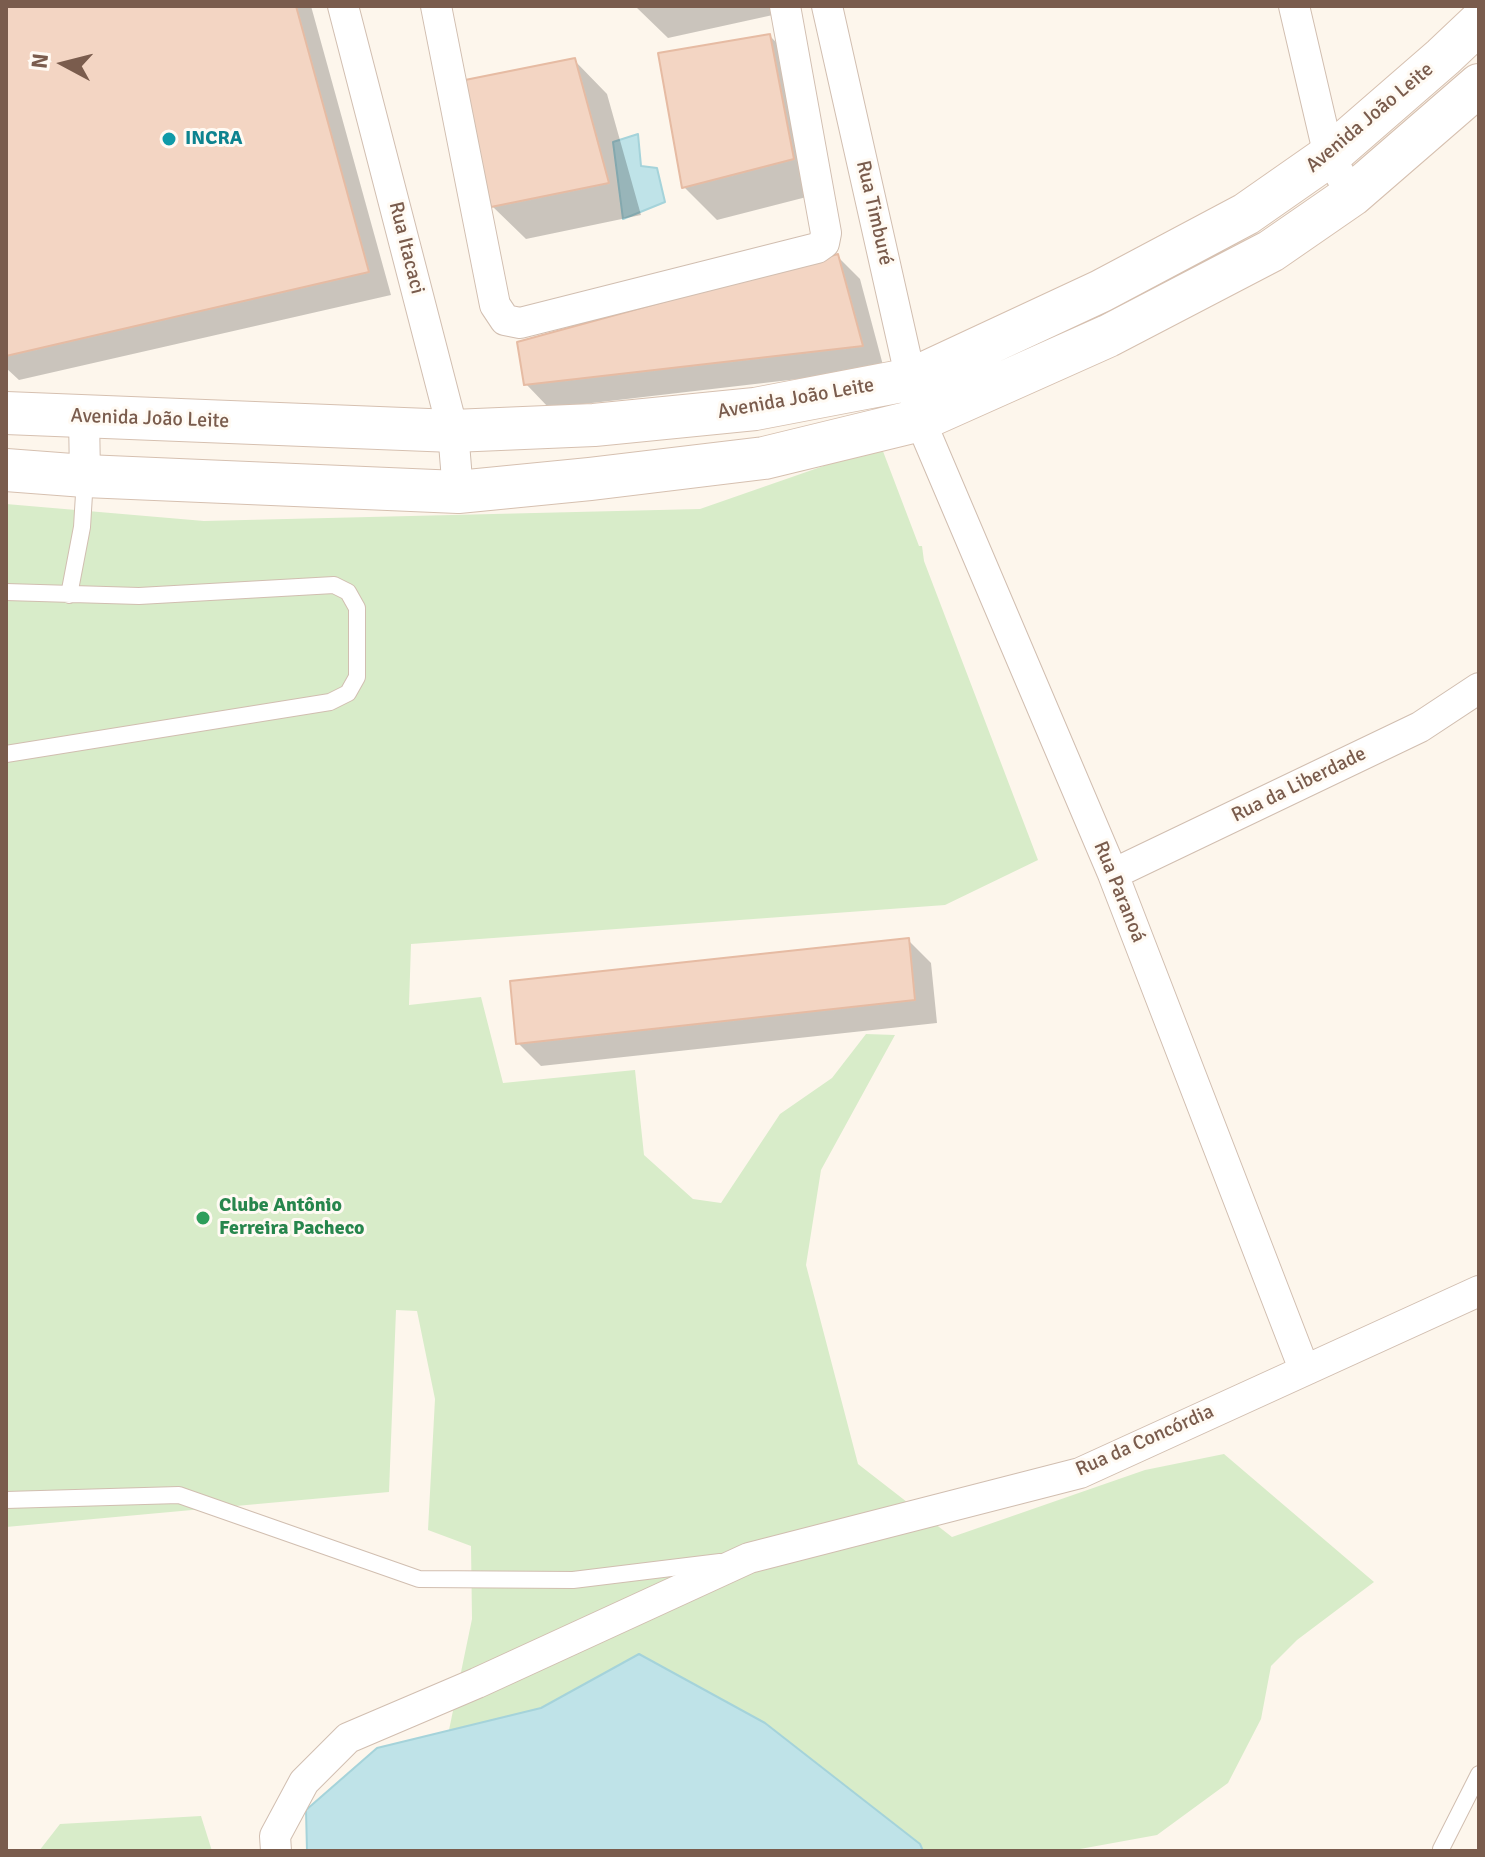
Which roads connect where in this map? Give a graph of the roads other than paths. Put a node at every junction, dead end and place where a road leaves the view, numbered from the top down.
1 (343, 6) edge
2 (785, 6) edge
3 (827, 6) edge
4 (1294, 6) edge
5 (446, 8) edge
6 (1479, 23) edge
7 (1479, 85) edge
8 (847, 92) junction
9 (808, 134) junction
10 (1329, 156) junction
11 (1352, 195) junction
12 (912, 379) junction
13 (6, 413) edge
14 (84, 416) junction
15 (920, 420) junction
16 (453, 431) junction
17 (6, 470) edge
18 (85, 476) junction
19 (458, 492) junction
20 (6, 592) edge
21 (69, 595) junction
22 (1479, 688) edge
23 (6, 754) edge
24 (1113, 874) junction
25 (1479, 1291) edge
26 (1304, 1369) junction
27 (6, 1500) edge
28 (749, 1558) junction
29 (1479, 1774) edge
30 (1441, 1849) dead end
31 (276, 1851) edge

1 - 16 street, Rua Itacaci
2 - 9 street
3 - 8 street, Rua Timburé
4 - 10 street
5 - 9 street
6 - 10 street, Avenida João Leite
7 - 11 street
8 - 9 street
8 - 12 street, Rua Timburé
10 - 11 street
10 - 12 street, Avenida João Leite
11 - 15 street
12 - 15 street, Rua Timburé
12 - 16 street, Avenida João Leite
13 - 14 street, Avenida João Leite
14 - 16 street, Avenida João Leite
14 - 18 street
15 - 19 street
15 - 24 street, Rua Paranoá
16 - 19 street, Rua Itacaci
17 - 18 street
18 - 19 street
18 - 21 lane
20 - 21 lane
21 - 23 lane
22 - 24 street, Rua da Liberdade
24 - 26 street, Rua Paranoá
25 - 26 street, Rua da Concórdia
26 - 28 street, Rua da Concórdia
27 - 28 lane
28 - 31 street, Rua da Concórdia
29 - 30 lane

